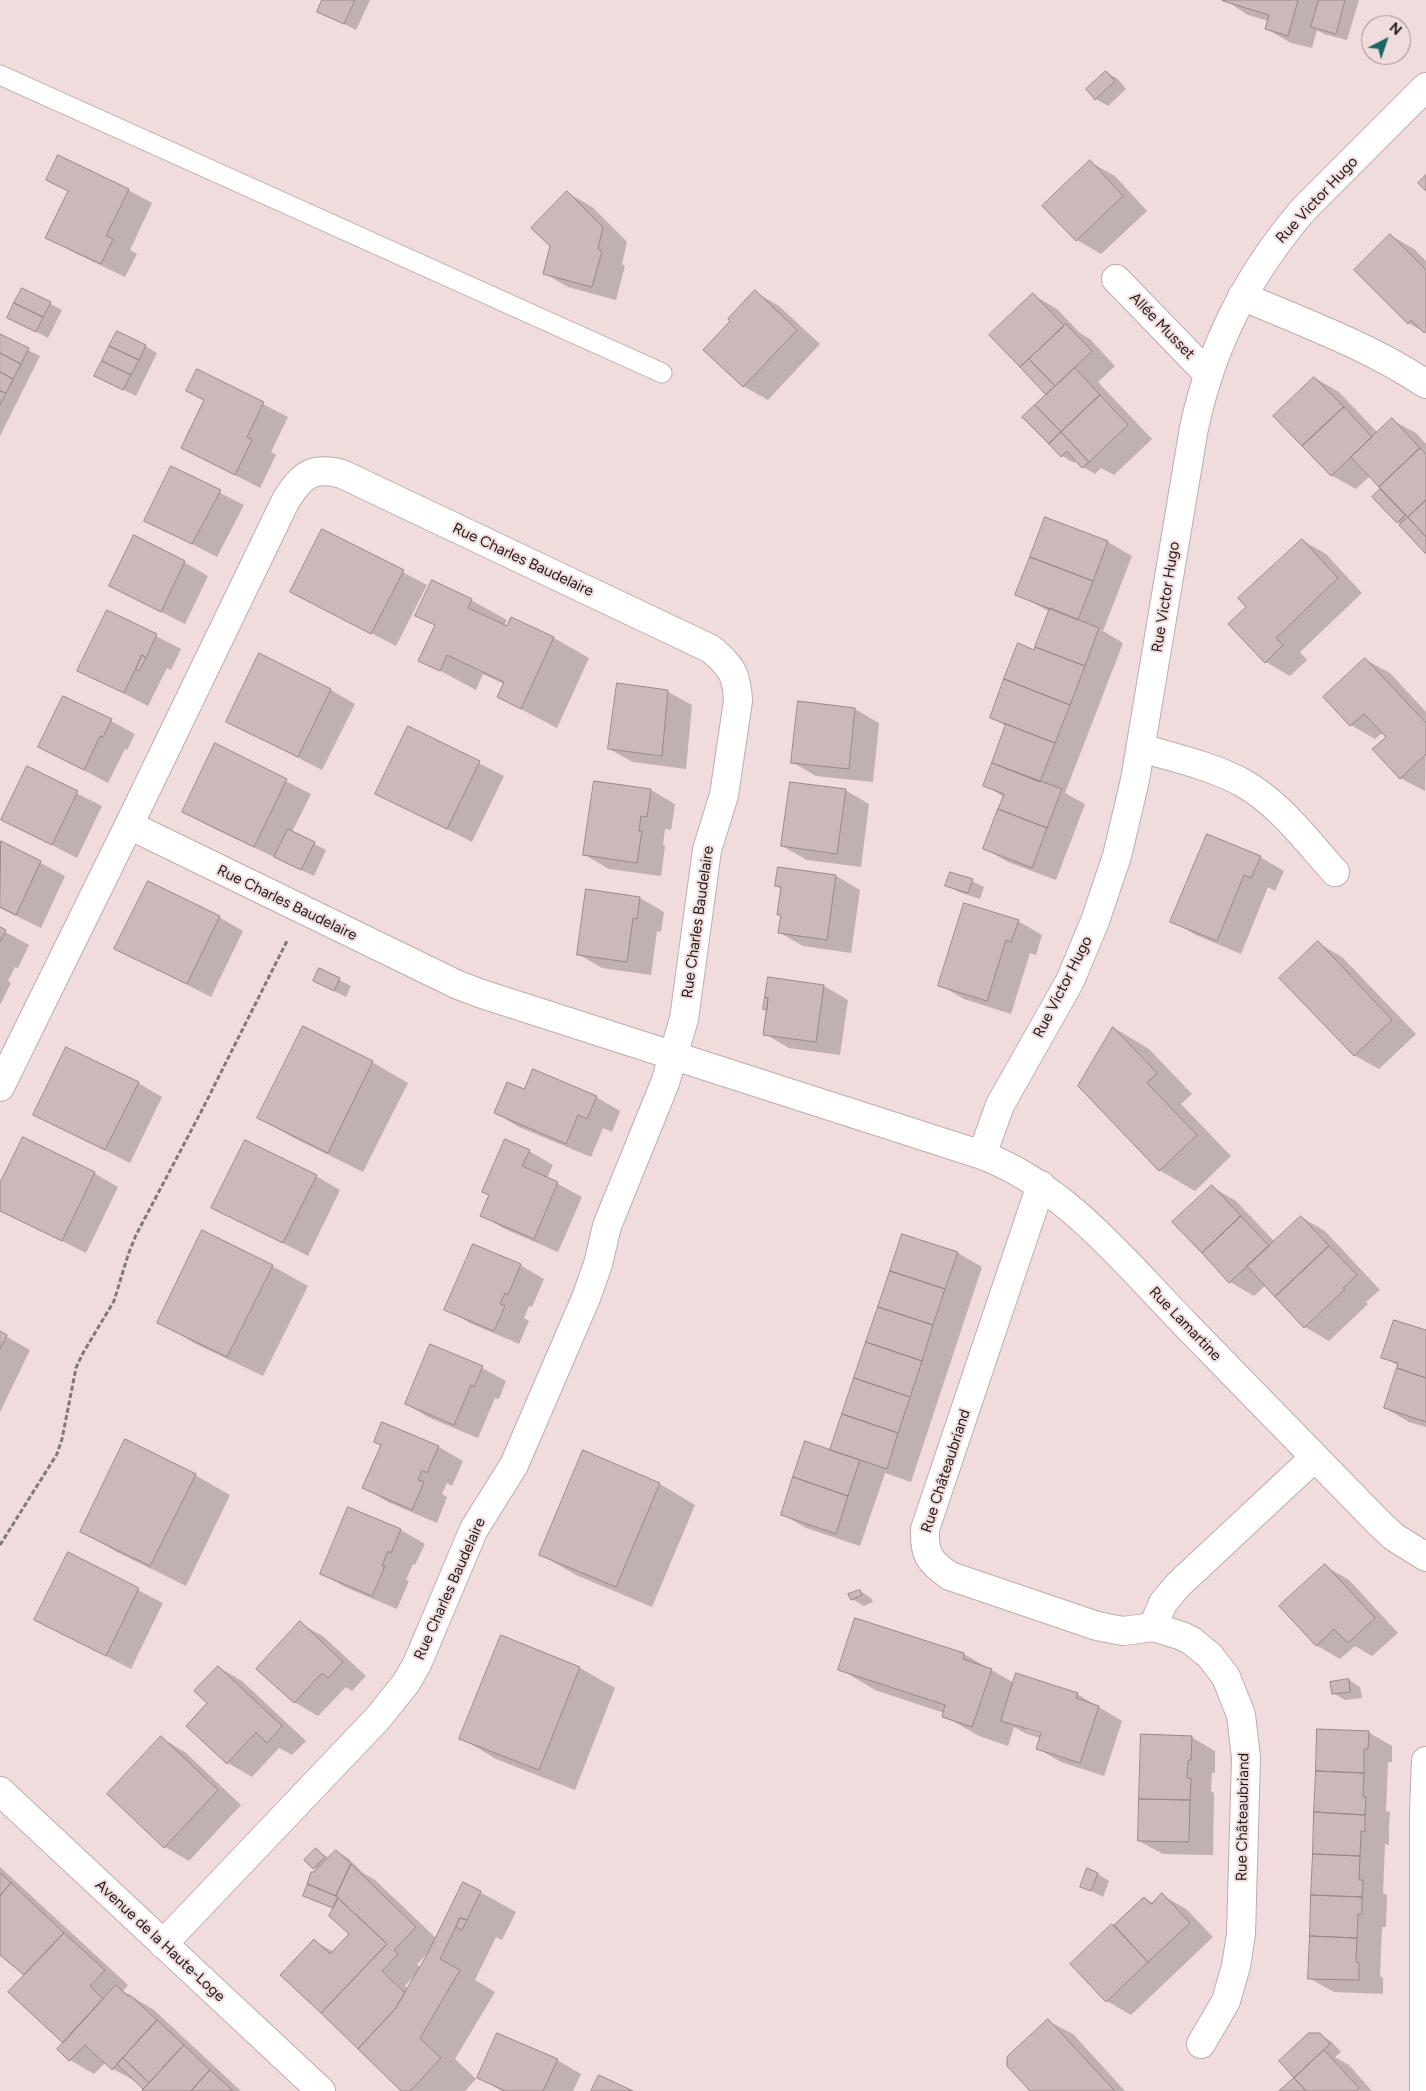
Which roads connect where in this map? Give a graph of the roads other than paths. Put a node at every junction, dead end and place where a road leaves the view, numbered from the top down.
1 (0, 75) edge
2 (1426, 88) edge
3 (1116, 279) dead end
4 (1242, 296) junction
5 (662, 373) dead end
6 (1208, 374) junction
7 (1426, 384) edge
8 (1141, 748) junction
9 (129, 825) junction
10 (1335, 872) dead end
11 (674, 1056) junction
12 (0, 1087) edge
13 (915, 1133) joint
14 (982, 1154) junction
15 (1041, 1185) junction
16 (1315, 1457) junction
17 (1426, 1557) edge
18 (1153, 1627) junction
19 (1426, 1761) edge
20 (0, 1791) edge
21 (163, 1944) junction
22 (1201, 2044) dead end
23 (319, 2090) edge
24 (1424, 2091) edge

1 - 5 lane
2 - 4 street, Rue Victor Hugo
3 - 6 street, Allée Musset
4 - 6 street, Rue Victor Hugo
4 - 7 street
6 - 8 street, Rue Victor Hugo
8 - 10 street
8 - 14 street, Rue Victor Hugo
9 - 11 street, Rue Charles Baudelaire
9 - 11 street, Rue Charles Baudelaire
9 - 12 street, Rue Charles Baudelaire
11 - 13 street, Rue Charles Baudelaire
11 - 21 street, Rue Charles Baudelaire
13 - 14 street, Rue Lamartine
14 - 15 street, Rue Lamartine
15 - 16 street, Rue Lamartine
15 - 18 street, Rue Châteaubriand
16 - 17 street, Rue Lamartine
16 - 18 street
18 - 22 street, Rue Châteaubriand
19 - 24 street
20 - 21 street, Avenue de la Haute-Loge
21 - 23 street, Avenue de la Haute-Loge

